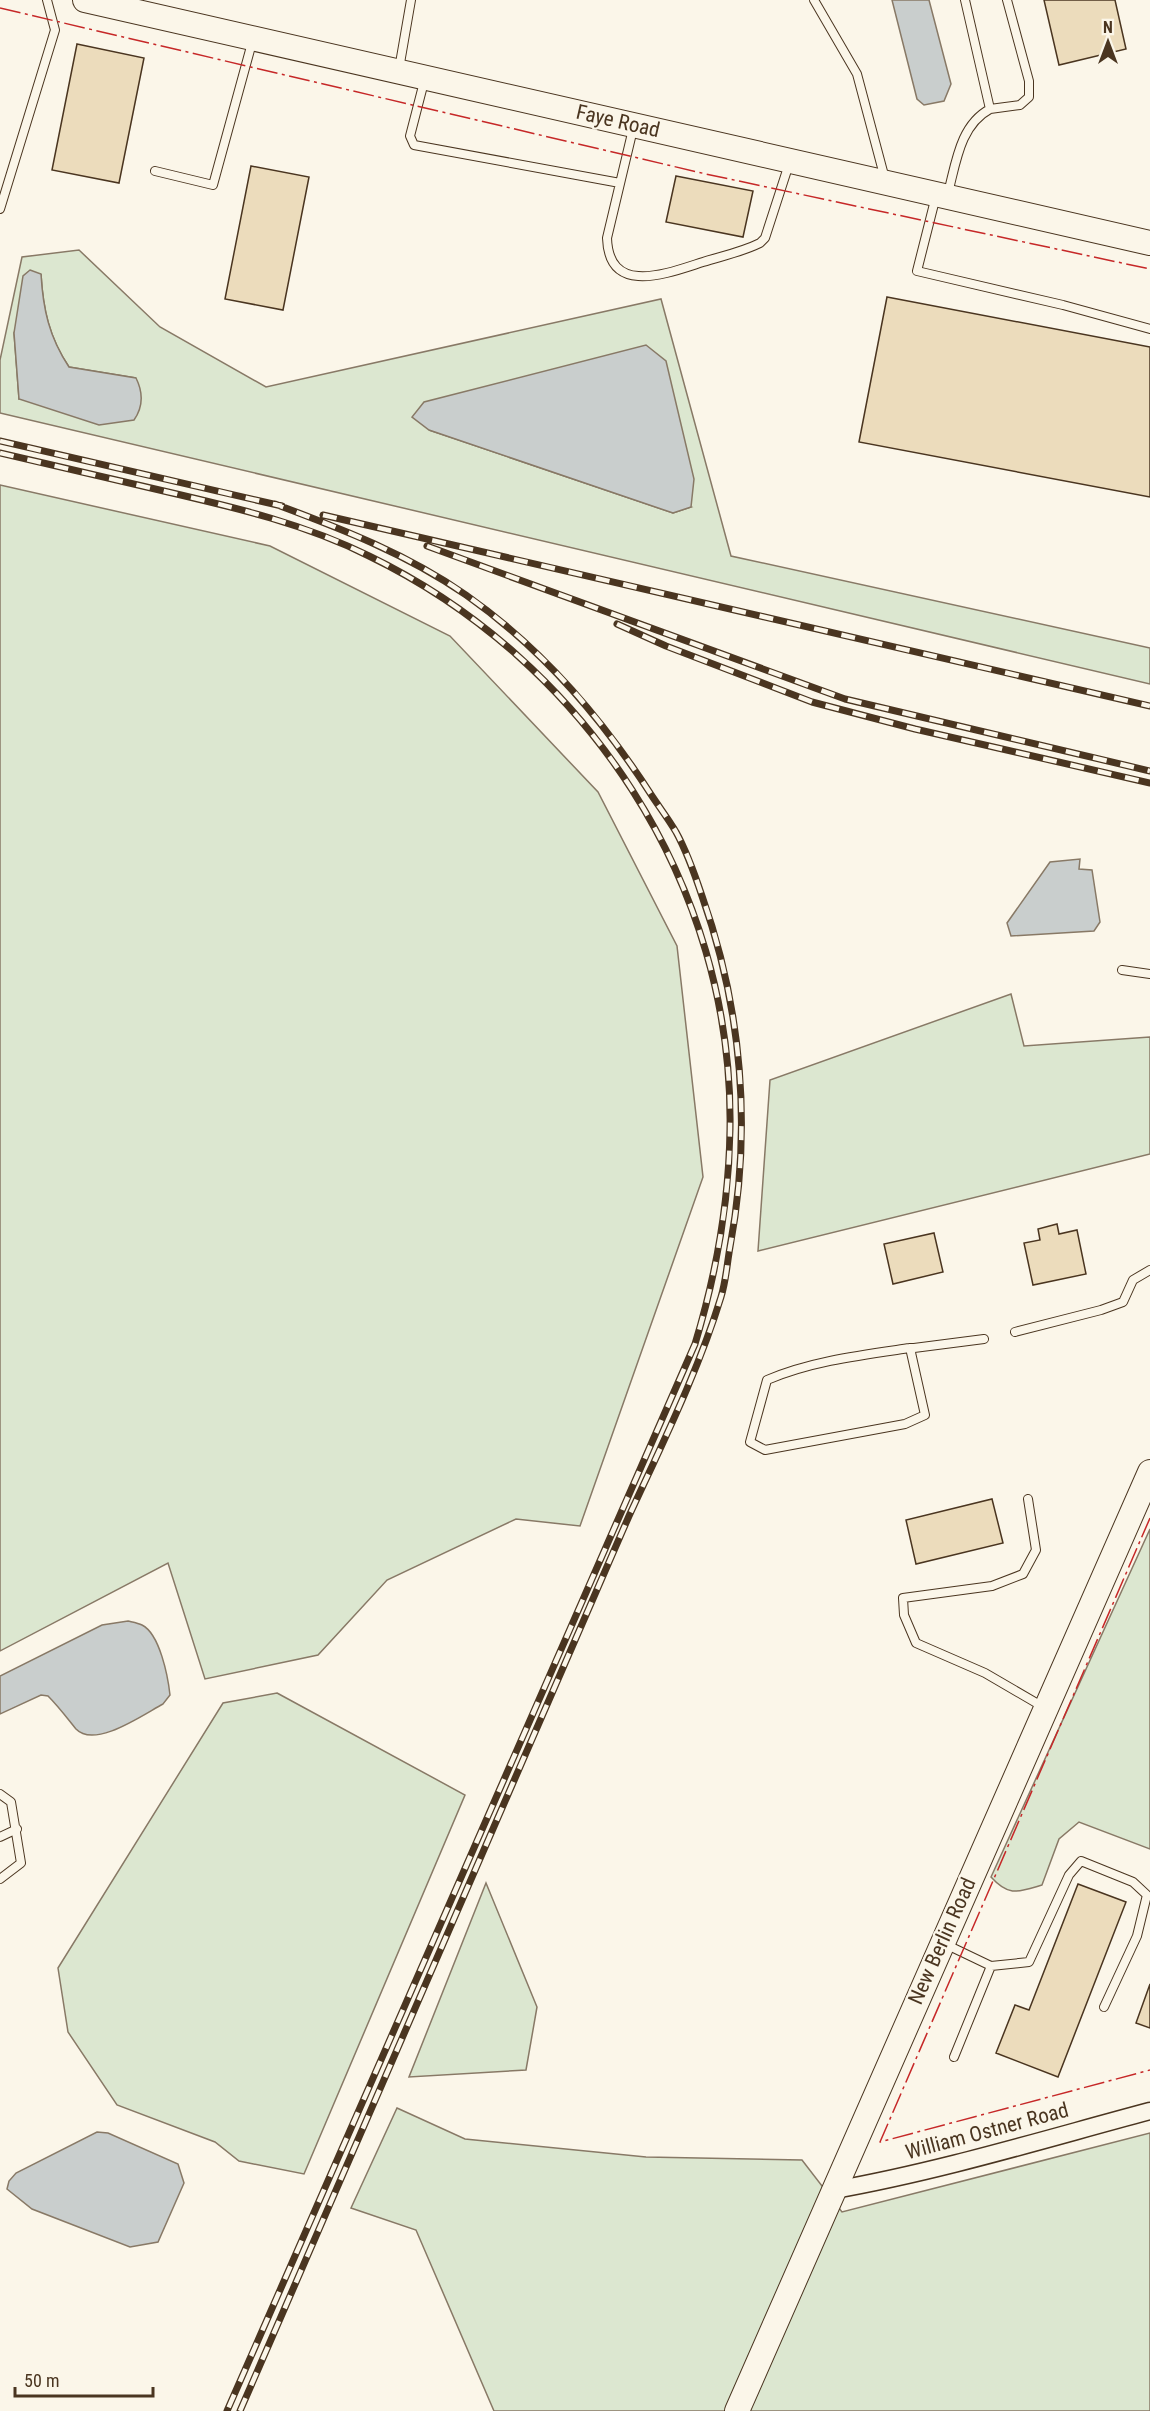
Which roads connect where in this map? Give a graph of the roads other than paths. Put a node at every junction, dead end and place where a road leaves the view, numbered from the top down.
1 (47, 0) edge
2 (86, 0) edge
3 (411, 0) edge
4 (814, 0) edge
5 (965, 0) edge
6 (1006, 0) edge
7 (253, 39) junction
8 (398, 72) junction
9 (425, 78) junction
10 (990, 109) junction
11 (634, 125) junction
12 (790, 161) junction
13 (155, 171) dead end
14 (620, 183) junction
15 (885, 183) junction
16 (4, 185) edge
17 (942, 196) junction
18 (0, 209) edge
19 (1150, 243) edge
20 (1150, 329) edge
21 (1122, 970) dead end
22 (1150, 974) edge
23 (1150, 1270) edge
24 (1015, 1332) dead end
25 (984, 1339) dead end
26 (910, 1348) junction
27 (1150, 1472) edge
28 (1028, 1499) dead end
29 (1045, 1708) junction
30 (0, 1794) edge
31 (17, 1829) junction
32 (0, 1837) edge
33 (0, 1879) edge
34 (942, 1942) junction
35 (991, 1966) junction
36 (1104, 2007) dead end
37 (954, 2057) dead end
38 (1150, 2111) edge
39 (834, 2190) junction
40 (737, 2411) edge

1 - 16 lane
2 - 7 street, Faye Road
3 - 8 lane
4 - 15 lane
5 - 10 lane
6 - 10 lane
7 - 8 street, Faye Road
7 - 13 lane
8 - 9 street, Faye Road
9 - 11 street, Faye Road
9 - 14 lane
10 - 17 lane
11 - 12 street, Faye Road
11 - 14 lane
12 - 14 lane
12 - 15 street, Faye Road
15 - 17 street, Faye Road
16 - 18 lane
17 - 19 street, Faye Road
17 - 20 lane
21 - 22 lane
23 - 24 lane
25 - 26 lane
26 - 26 lane
27 - 29 street, New Berlin Road
28 - 29 lane
29 - 34 street, New Berlin Road
30 - 31 lane
31 - 32 lane
31 - 33 lane
34 - 35 lane
34 - 39 street, New Berlin Road
35 - 36 lane
35 - 37 lane
38 - 39 street, William Ostner Road
39 - 40 street, New Berlin Road

